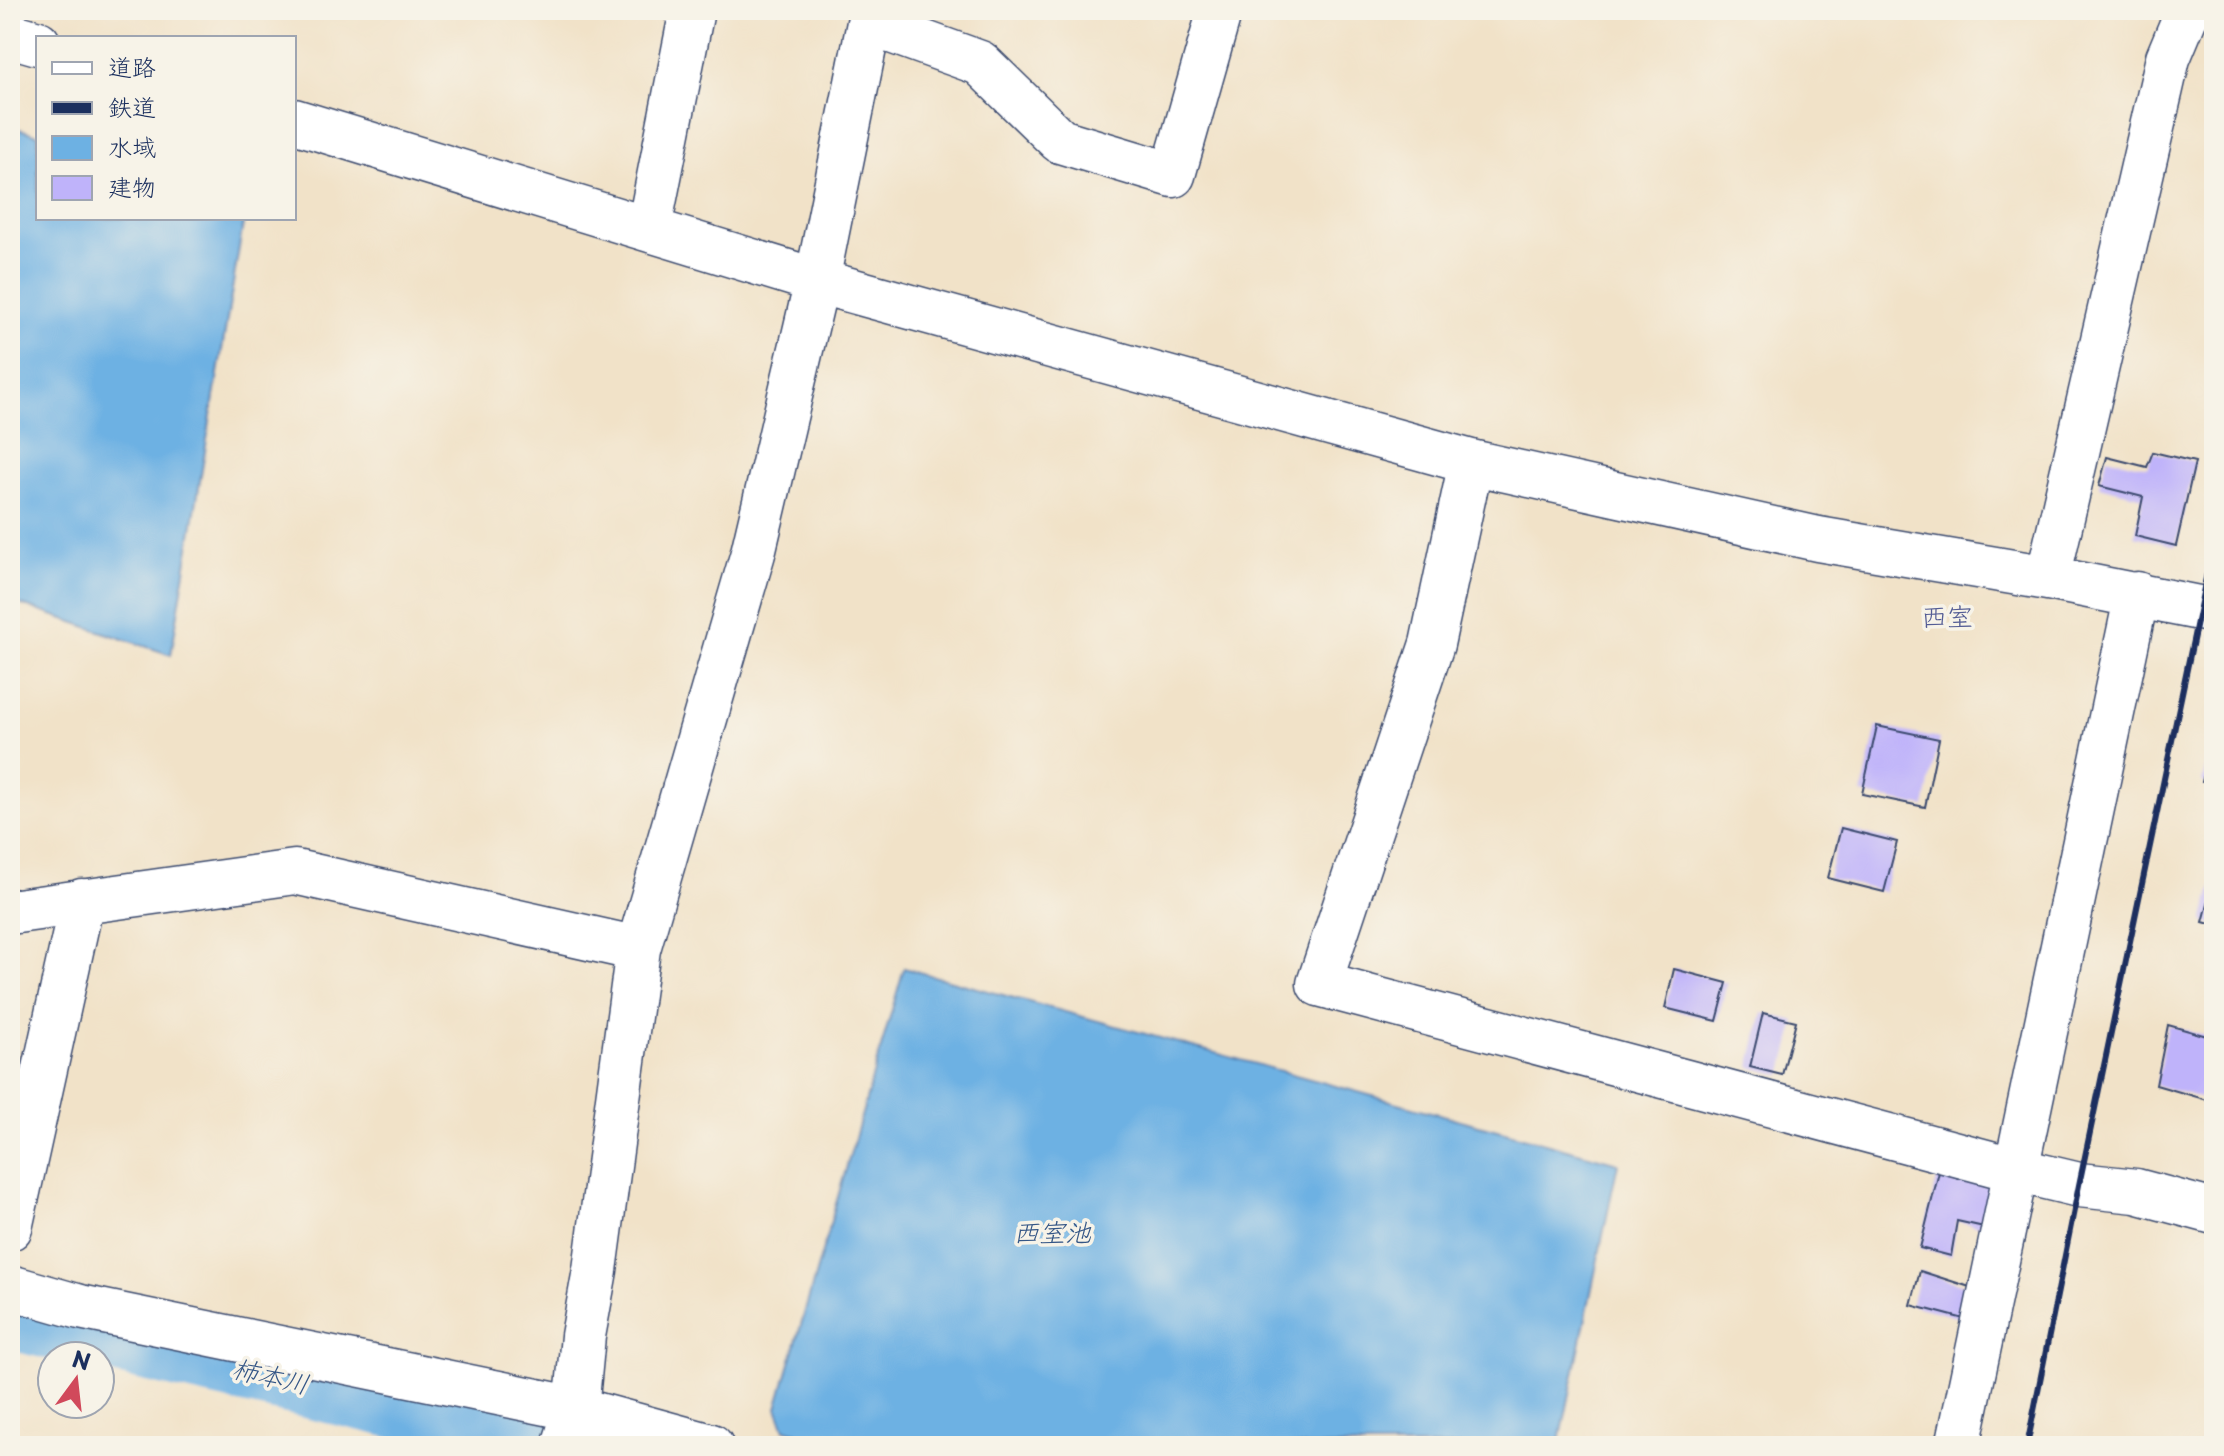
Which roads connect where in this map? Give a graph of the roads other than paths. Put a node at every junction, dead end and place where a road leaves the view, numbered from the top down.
1 (692, 10) edge
2 (1220, 10) edge
3 (2188, 10) edge
4 (871, 17) edge
5 (10, 35) edge
6 (36, 42) edge
7 (296, 122) edge
8 (649, 228) junction
9 (817, 281) junction
10 (1471, 462) junction
11 (2048, 578) junction
12 (2137, 594) junction
13 (2214, 611) edge
14 (82, 901) junction
15 (10, 912) edge
16 (638, 949) junction
17 (2016, 1170) junction
18 (2214, 1212) edge
19 (10, 1228) edge
20 (10, 1287) edge
21 (570, 1428) edge
22 (711, 1446) edge
23 (1958, 1446) edge

1 - 8 street
2 - 4 street
3 - 11 street
4 - 9 street
5 - 6 street
7 - 8 street
8 - 9 street
9 - 10 street
9 - 16 street
10 - 11 street
10 - 17 street
11 - 12 street
12 - 13 street
12 - 17 street
14 - 15 street
14 - 16 street
14 - 19 street
16 - 21 street
17 - 18 street
17 - 23 street
20 - 21 street
21 - 22 street

